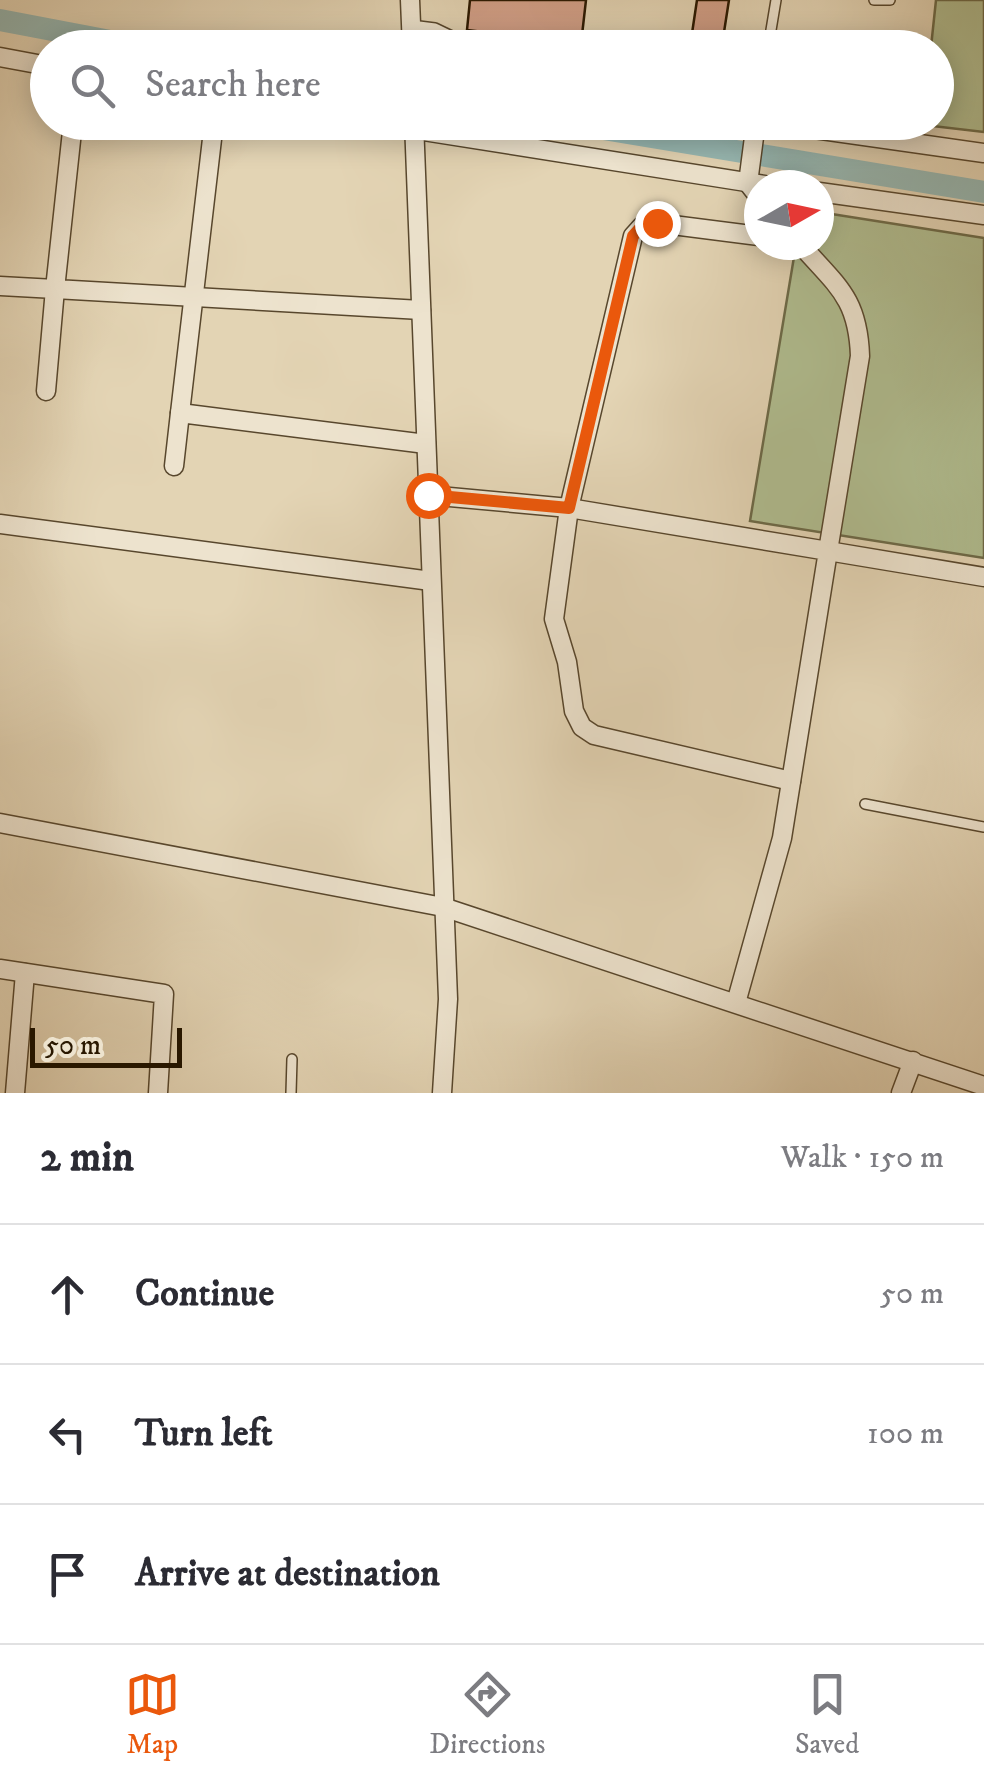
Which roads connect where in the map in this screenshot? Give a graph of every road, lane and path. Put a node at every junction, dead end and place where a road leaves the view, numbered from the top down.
1 (410, 0) edge
2 (776, 0) edge
3 (874, 0) edge
4 (890, 0) edge
5 (411, 25) junction
6 (411, 30) edge
7 (439, 30) edge
8 (771, 30) edge
9 (0, 57) edge
10 (30, 63) edge
11 (71, 140) edge
12 (212, 140) edge
13 (415, 140) edge
14 (485, 140) edge
15 (756, 140) edge
16 (892, 140) edge
17 (984, 153) edge
18 (755, 170) edge
19 (744, 184) edge
20 (834, 194) edge
21 (984, 215) edge
22 (744, 234) edge
23 (814, 260) edge
24 (0, 286) edge
25 (55, 289) junction
26 (193, 297) junction
27 (421, 310) junction
28 (46, 391) dead end
29 (180, 413) junction
30 (426, 444) junction
31 (174, 466) dead end
32 (428, 495) junction
33 (569, 508) junction
34 (0, 524) edge
35 (828, 551) junction
36 (984, 577) edge
37 (431, 582) junction
38 (791, 780) junction
39 (865, 804) dead end
40 (0, 823) edge
41 (984, 827) edge
42 (444, 907) junction
43 (0, 969) edge
44 (25, 973) junction
45 (736, 1004) junction
46 (292, 1059) dead end
47 (913, 1061) junction
48 (984, 1086) edge
49 (15, 1093) edge
50 (158, 1093) edge
51 (291, 1093) edge
52 (442, 1093) edge
53 (902, 1093) edge

1 - 5 street
2 - 8 lane
3 - 4 lane
5 - 6 street
5 - 7 lane
9 - 10 street
11 - 25 street
12 - 26 street
13 - 27 street
14 - 19 street
15 - 18 street
16 - 17 street
20 - 21 street
22 - 33 street
23 - 35 street
24 - 25 street
25 - 26 street
25 - 28 street
26 - 27 street
26 - 29 street
27 - 30 street
29 - 30 street
29 - 31 street
30 - 32 street
32 - 33 street
32 - 37 street
33 - 35 street
33 - 38 street
34 - 37 street
35 - 36 street
35 - 38 street
37 - 42 street
38 - 45 street
39 - 41 lane
40 - 42 street
42 - 45 street
42 - 52 street
43 - 44 street
44 - 49 street
44 - 50 street
45 - 47 street
46 - 51 lane
47 - 48 street
47 - 53 street

